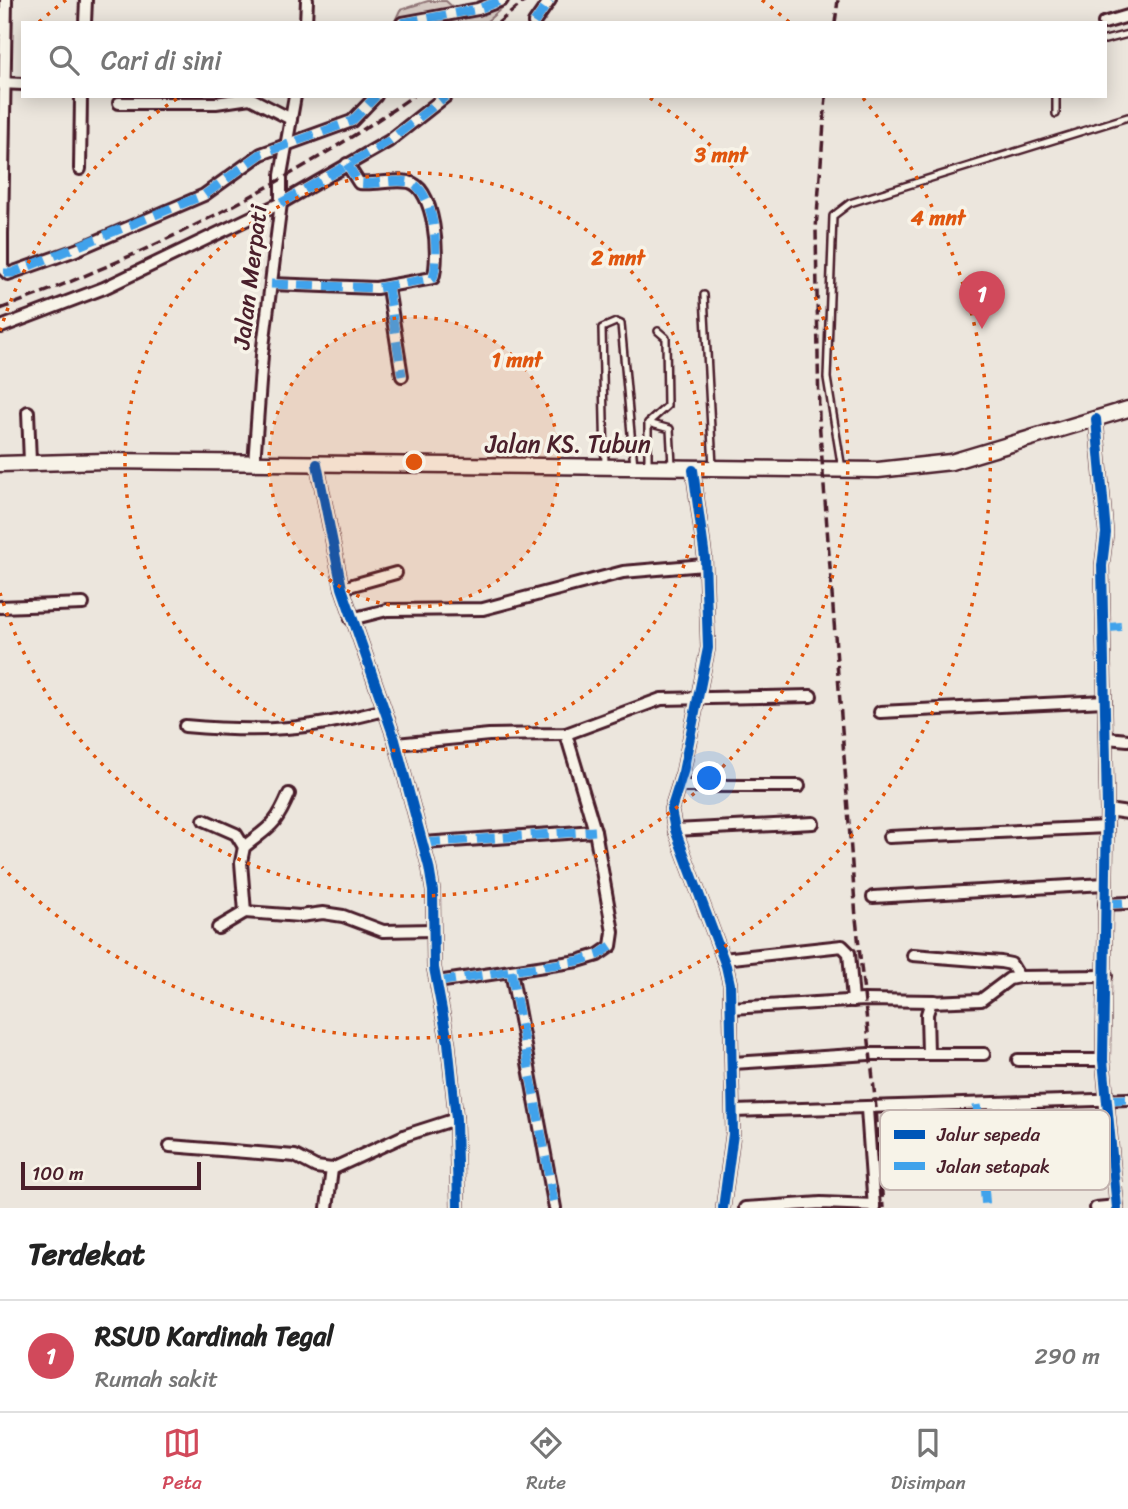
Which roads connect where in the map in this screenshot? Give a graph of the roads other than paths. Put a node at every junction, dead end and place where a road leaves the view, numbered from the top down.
1 (6, 0) edge
2 (86, 0) edge
3 (307, 0) edge
4 (502, 0) edge
5 (550, 0) edge
6 (1128, 16) edge
7 (85, 21) edge
8 (306, 21) edge
9 (413, 21) edge
10 (535, 21) edge
11 (1107, 22) edge
12 (1128, 34) edge
13 (1107, 39) edge
14 (3, 83) edge
15 (21, 84) edge
16 (81, 98) edge
17 (295, 98) edge
18 (374, 98) edge
19 (444, 98) edge
20 (1056, 98) edge
21 (118, 103) dead end
22 (1056, 114) dead end
23 (1128, 117) edge
24 (291, 119) junction
25 (284, 146) junction
26 (347, 164) junction
27 (80, 169) dead end
28 (281, 203) junction
29 (1, 234) edge
30 (271, 284) junction
31 (388, 288) junction
32 (704, 295) dead end
33 (1, 327) edge
34 (658, 331) dead end
35 (402, 376) dead end
36 (1128, 409) edge
37 (28, 412) dead end
38 (1096, 419) junction
39 (648, 423) junction
40 (30, 462) junction
41 (0, 464) edge
42 (254, 464) junction
43 (317, 464) junction
44 (606, 466) junction
45 (641, 466) junction
46 (673, 468) junction
47 (693, 470) junction
48 (713, 470) junction
49 (842, 470) junction
50 (704, 565) junction
51 (396, 573) dead end
52 (342, 587) junction
53 (83, 604) dead end
54 (0, 607) edge
55 (351, 618) junction
56 (811, 695) dead end
57 (696, 700) junction
58 (1105, 701) junction
59 (384, 710) junction
60 (880, 712) dead end
61 (185, 726) dead end
62 (566, 734) junction
63 (1107, 738) junction
64 (1128, 740) edge
65 (396, 744) junction
66 (679, 786) junction
67 (799, 786) dead end
68 (289, 794) dead end
69 (1107, 810) junction
70 (1128, 813) edge
71 (205, 820) dead end
72 (813, 823) dead end
73 (1107, 827) junction
74 (594, 831) junction
75 (675, 831) junction
76 (889, 836) dead end
77 (423, 843) junction
78 (244, 847) junction
79 (1105, 884) junction
80 (873, 897) dead end
81 (1128, 903) edge
82 (1105, 904) junction
83 (245, 912) junction
84 (218, 928) dead end
85 (433, 930) junction
86 (913, 955) dead end
87 (723, 958) junction
88 (511, 971) junction
89 (1106, 976) junction
90 (1019, 977) junction
91 (436, 982) junction
92 (853, 1001) junction
93 (937, 1001) junction
94 (732, 1008) junction
95 (928, 1053) junction
96 (984, 1054) dead end
97 (1018, 1060) dead end
98 (1103, 1060) junction
99 (733, 1063) junction
100 (1128, 1099) edge
101 (1108, 1100) junction
102 (867, 1109) junction
103 (1109, 1110) edge
104 (734, 1111) junction
105 (456, 1119) junction
106 (1110, 1123) edge
107 (170, 1146) dead end
108 (332, 1169) junction
109 (1128, 1179) edge
110 (1115, 1180) junction
111 (874, 1207) edge
112 (1117, 1207) edge
113 (327, 1208) edge
114 (458, 1208) edge
115 (555, 1208) edge
116 (723, 1208) edge
117 (745, 1208) edge
118 (760, 1208) edge
119 (1096, 1208) edge

1 - 14 street
2 - 7 street
3 - 8 street
4 - 9 street
5 - 10 street
6 - 11 street
12 - 13 lane
14 - 15 street
14 - 29 street
16 - 27 street
17 - 24 street, Jalan Merpati
18 - 25 street
19 - 26 street
20 - 22 lane
21 - 24 street
23 - 49 lane
24 - 25 street, Jalan Merpati
25 - 28 street, Jalan Merpati
25 - 29 street
26 - 28 street
26 - 31 street
28 - 30 street, Jalan Merpati
28 - 33 street
30 - 31 street
30 - 42 street, Jalan Merpati
31 - 35 street
32 - 48 lane
34 - 39 lane
36 - 38 main road, Jalan KS. Tubun
37 - 40 street
38 - 49 main road, Jalan KS. Tubun
38 - 58 street
39 - 45 lane
39 - 46 lane
40 - 41 main road, Jalan KS. Tubun
40 - 42 main road, Jalan KS. Tubun
42 - 43 main road, Jalan KS. Tubun
43 - 44 main road, Jalan KS. Tubun
43 - 52 street
44 - 45 main road, Jalan KS. Tubun
44 - 45 lane
45 - 46 main road, Jalan KS. Tubun
46 - 47 main road, Jalan KS. Tubun
47 - 48 main road, Jalan KS. Tubun
47 - 50 street
48 - 49 main road, Jalan KS. Tubun
50 - 55 street
50 - 57 street
51 - 52 street
52 - 55 street
53 - 54 street
55 - 59 street
56 - 57 street
57 - 62 street
57 - 66 street
58 - 60 street
58 - 63 street
59 - 61 street
59 - 65 street
62 - 65 street
62 - 74 street
63 - 64 street
63 - 69 street
65 - 77 street
66 - 67 street
66 - 75 street
68 - 78 street
69 - 70 street
69 - 73 street
71 - 78 street
72 - 75 street
73 - 76 street
73 - 79 street
74 - 77 street
74 - 88 street
75 - 87 street
77 - 85 street
78 - 83 street
79 - 80 street
79 - 82 street
81 - 82 street
82 - 89 street
83 - 84 street
83 - 85 street
85 - 91 street
86 - 90 street
87 - 92 street
87 - 94 street
88 - 91 street
88 - 115 street
89 - 90 street
89 - 98 street
90 - 93 street
91 - 105 street
92 - 93 street
92 - 94 street
93 - 95 street
94 - 99 street
95 - 96 street
95 - 99 street
97 - 98 street
98 - 101 street
99 - 104 street
100 - 101 street
101 - 102 street
101 - 103 street
102 - 104 street
102 - 111 street
104 - 116 street
105 - 108 street
105 - 114 street
106 - 110 street
107 - 108 street
108 - 113 street
109 - 110 street
110 - 112 street
111 - 118 street
112 - 119 street
117 - 118 street

